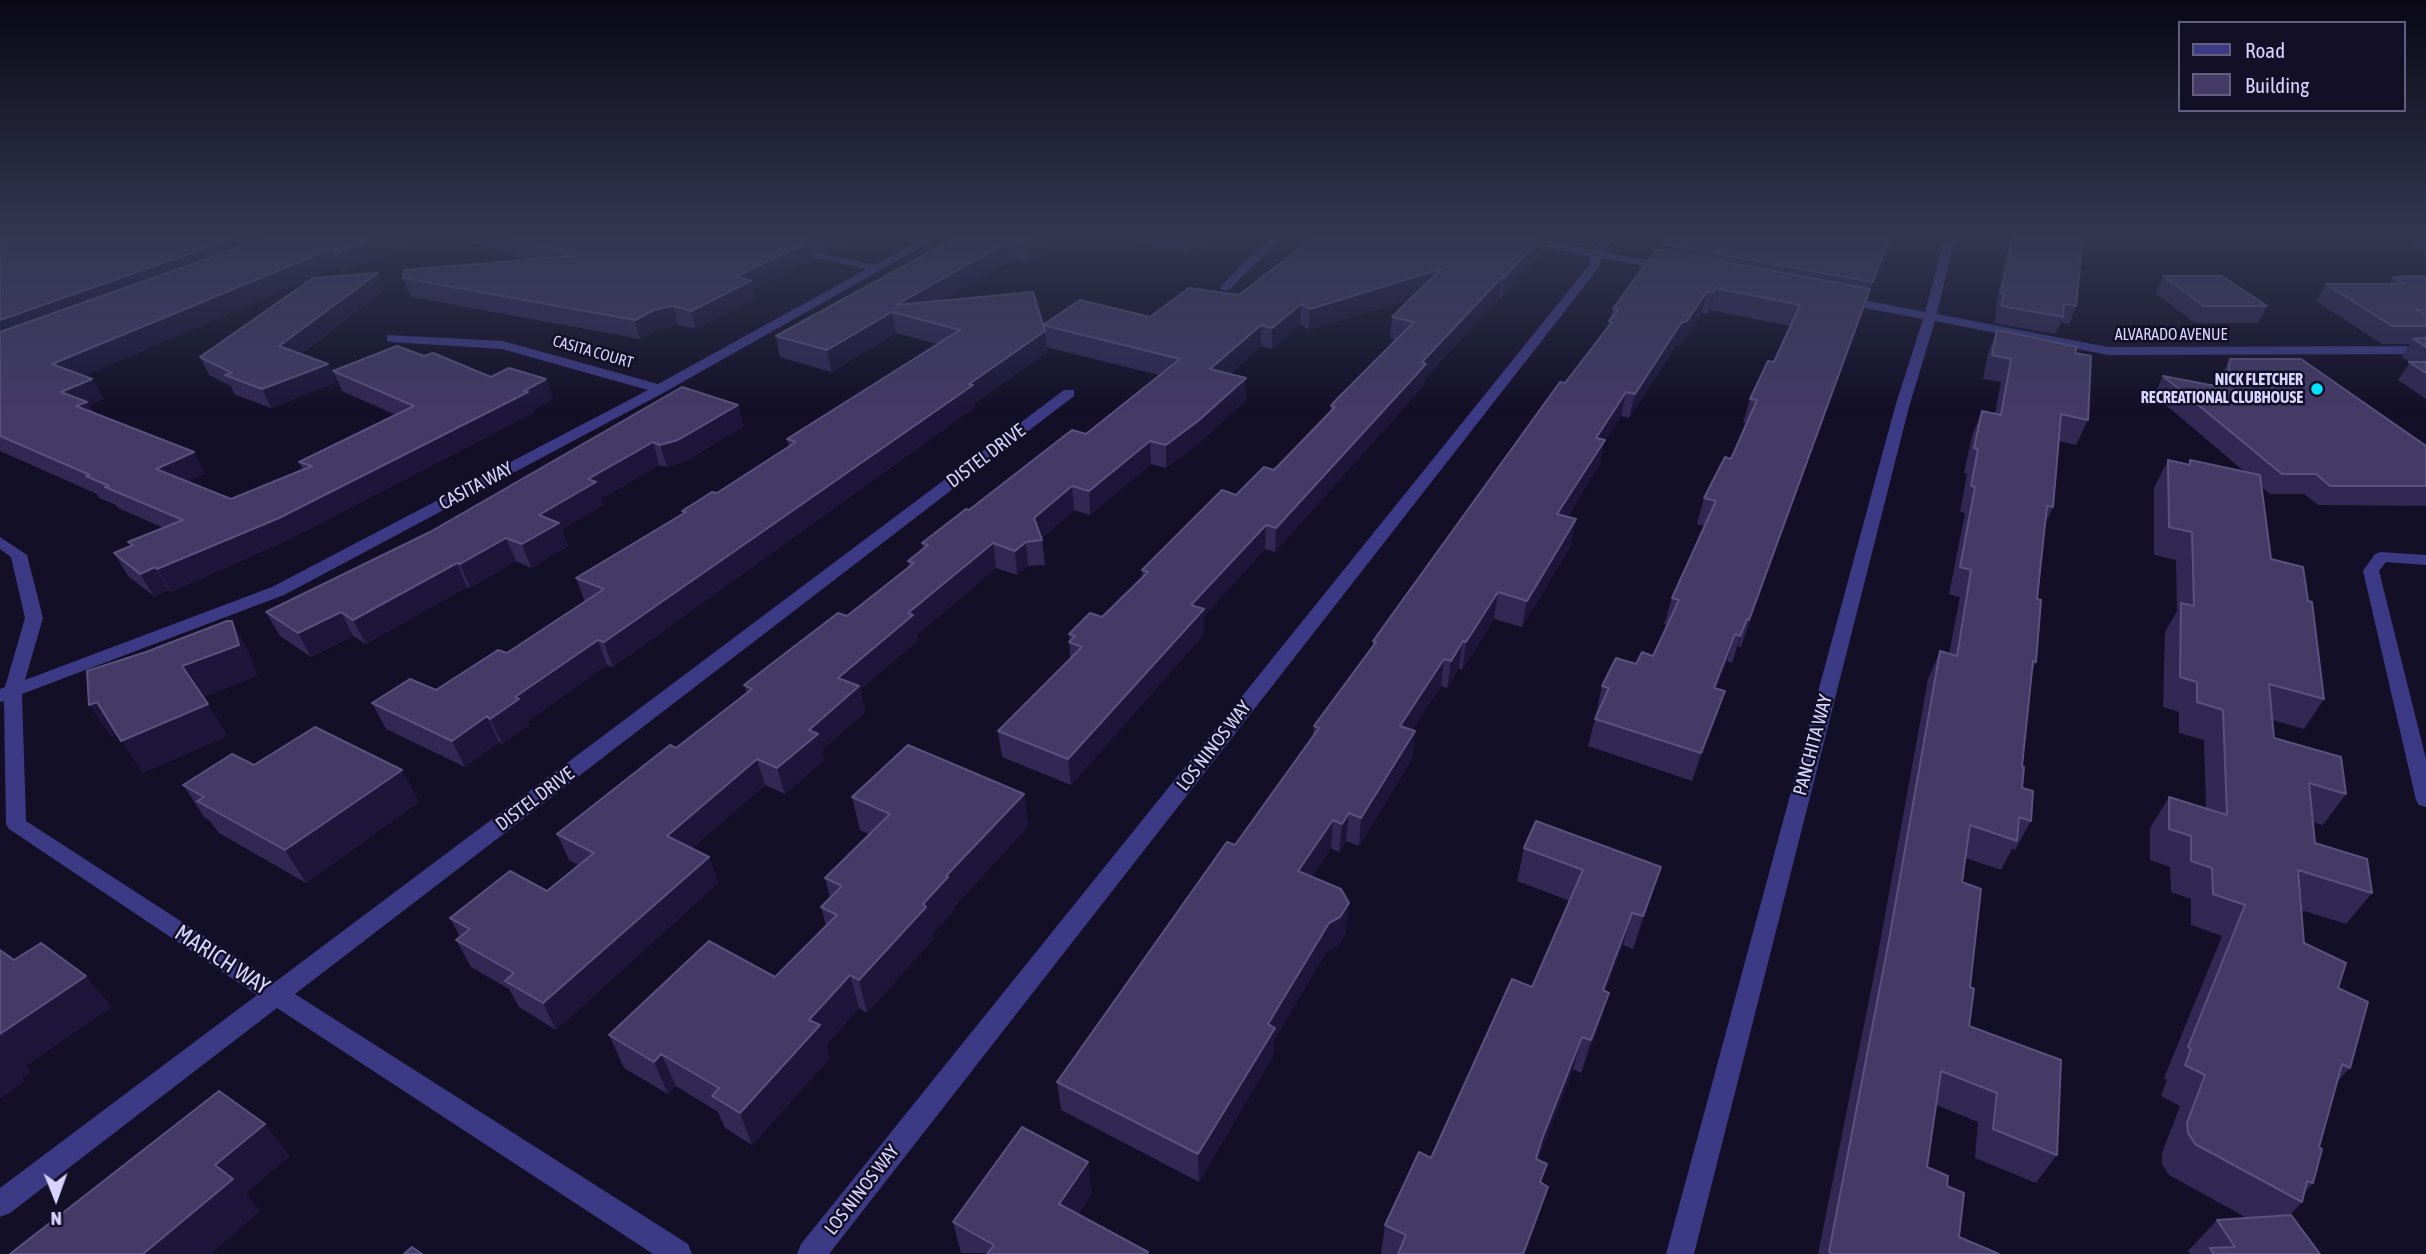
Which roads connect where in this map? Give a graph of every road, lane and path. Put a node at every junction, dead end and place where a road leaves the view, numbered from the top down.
1 (827, 296) edge
2 (1571, 296) edge
3 (1936, 296) edge
4 (1825, 297) edge
5 (1930, 318) junction
6 (391, 338) dead end
7 (2426, 351) edge
8 (660, 389) junction
9 (1069, 393) dead end
10 (0, 542) edge
11 (2426, 560) edge
12 (7, 694) edge
13 (2426, 800) edge
14 (276, 995) junction
15 (0, 1204) edge
16 (678, 1254) edge
17 (811, 1254) edge
18 (1680, 1254) edge

1 - 8 street, CASITA WAY
2 - 17 street, LOS NINOS WAY
3 - 5 street, PANCHITA WAY
4 - 5 street, ALVARADO AVENUE
5 - 7 street, ALVARADO AVENUE
5 - 18 street, PANCHITA WAY
6 - 8 street, CASITA COURT
8 - 12 street, CASITA WAY
9 - 14 street, DISTEL DRIVE
10 - 12 street, MARICH WAY
11 - 13 street
12 - 14 street, MARICH WAY
14 - 15 street, DISTEL DRIVE
14 - 16 street, MARICH WAY

